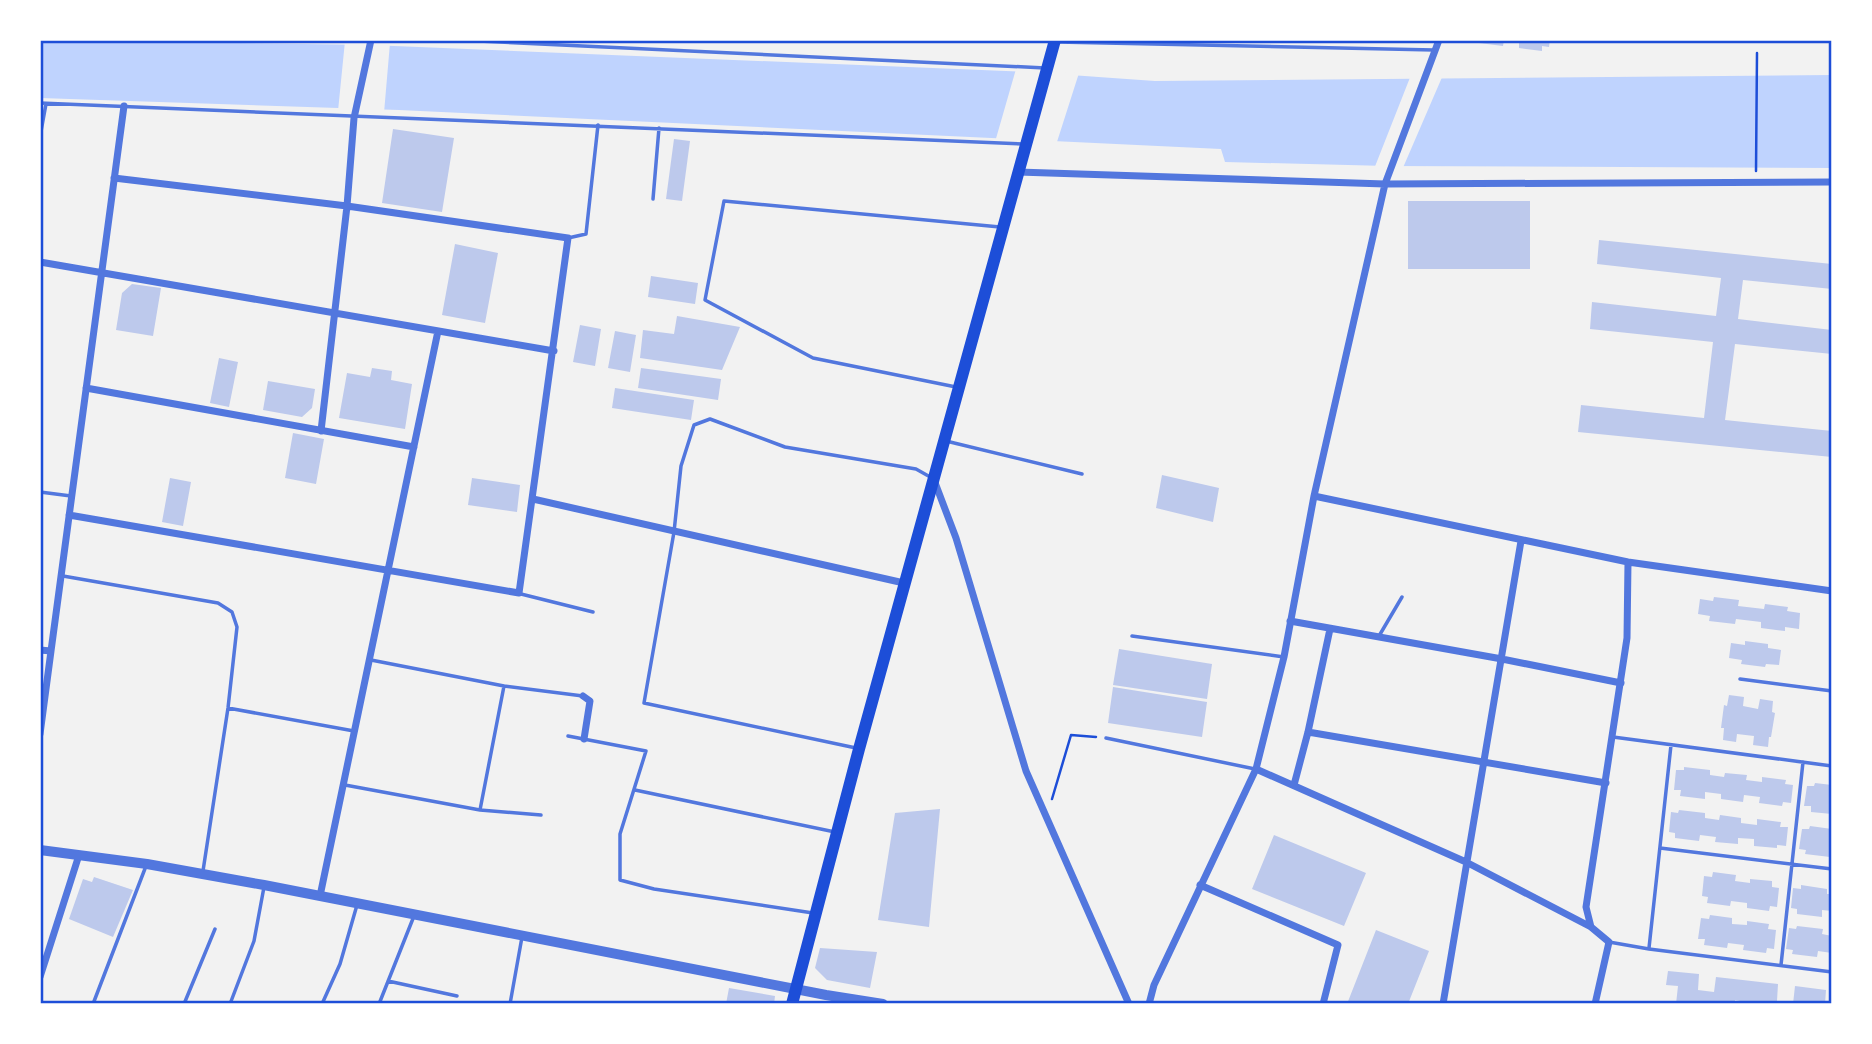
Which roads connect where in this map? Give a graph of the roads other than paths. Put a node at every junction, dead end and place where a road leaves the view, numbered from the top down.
1 (371, 40) edge
2 (458, 40) edge
3 (1439, 40) edge
4 (1055, 41) edge
5 (1185, 42) edge
6 (1437, 50) junction
7 (1047, 70) junction
8 (40, 103) edge
9 (46, 103) junction
10 (124, 106) junction
11 (355, 115) junction
12 (598, 125) junction
13 (659, 128) junction
14 (40, 136) edge
15 (1026, 144) junction
16 (1018, 172) junction
17 (114, 178) junction
18 (1832, 182) edge
19 (1385, 184) junction
20 (653, 198) dead end
21 (347, 206) junction
22 (1002, 228) junction
23 (568, 238) junction
24 (40, 262) edge
25 (101, 273) junction
26 (334, 313) junction
27 (438, 331) junction
28 (554, 351) junction
29 (86, 388) junction
30 (958, 388) junction
31 (321, 430) junction
32 (944, 440) junction
33 (414, 447) junction
34 (1082, 474) dead end
35 (934, 479) junction
36 (40, 492) edge
37 (71, 496) junction
38 (1314, 496) junction
39 (533, 499) junction
40 (69, 514) junction
41 (674, 532) junction
42 (1521, 541) junction
43 (1628, 562) junction
44 (388, 570) junction
45 (61, 576) junction
46 (904, 583) junction
47 (1832, 591) edge
48 (519, 593) junction
49 (1402, 597) dead end
50 (593, 612) dead end
51 (1290, 621) junction
52 (1330, 629) junction
53 (1132, 636) dead end
54 (1379, 636) junction
55 (40, 649) edge
56 (51, 651) junction
57 (1284, 657) junction
58 (1502, 659) junction
59 (369, 660) junction
60 (1740, 679) dead end
61 (1621, 683) junction
62 (503, 686) junction
63 (1832, 691) edge
64 (583, 696) joint
65 (229, 708) junction
66 (354, 731) junction
67 (1308, 732) junction
68 (40, 734) edge
69 (568, 737) dead end
70 (1613, 737) junction
71 (1106, 738) road end
72 (584, 739) junction
73 (1671, 745) junction
74 (859, 749) junction
75 (1483, 762) junction
76 (1803, 762) junction
77 (1832, 766) edge
78 (1256, 769) junction
79 (1606, 783) junction
80 (343, 784) junction
81 (1294, 785) junction
82 (635, 790) junction
83 (480, 810) junction
84 (541, 816) dead end
85 (837, 832) junction
86 (1660, 848) junction
87 (40, 850) edge
88 (79, 855) junction
89 (1466, 862) junction
90 (147, 864) junction
91 (1792, 864) junction
92 (1832, 869) edge
93 (202, 875) junction
94 (264, 885) junction
95 (1200, 885) junction
96 (320, 896) junction
97 (358, 903) junction
98 (815, 913) junction
99 (415, 914) junction
100 (1591, 927) junction
101 (215, 929) dead end
102 (523, 935) junction
103 (1609, 942) junction
104 (1649, 950) junction
105 (1781, 966) junction
106 (1832, 972) edge
107 (40, 977) edge
108 (388, 981) junction
109 (796, 989) junction
110 (457, 996) dead end
111 (93, 1004) edge
112 (184, 1004) edge
113 (230, 1004) edge
114 (322, 1004) edge
115 (379, 1004) edge
116 (510, 1004) edge
117 (792, 1004) edge
118 (883, 1004) edge
119 (1129, 1004) edge
120 (1149, 1004) edge
121 (1323, 1004) edge
122 (1443, 1004) edge
123 (1595, 1004) edge

1 - 11 street
2 - 7 lane
3 - 6 street
4 - 5 lane
4 - 7 main road
5 - 6 lane
6 - 19 street
7 - 15 main road
8 - 9 lane
9 - 10 lane
9 - 14 lane
10 - 11 lane
10 - 17 street
11 - 12 lane
11 - 21 street
12 - 13 lane
12 - 23 lane
13 - 15 lane
13 - 20 lane
15 - 16 main road
16 - 19 street
16 - 22 main road
17 - 21 street
17 - 25 street
18 - 19 street
19 - 38 street
21 - 23 street
21 - 26 street
22 - 30 main road
22 - 30 lane
23 - 28 street
24 - 25 street
25 - 26 street
25 - 29 street
26 - 27 street
26 - 31 street
27 - 28 street
27 - 33 street
28 - 39 street
29 - 31 street
29 - 37 street
30 - 32 main road
31 - 33 street
32 - 34 lane
32 - 35 main road
33 - 44 street
35 - 41 lane
35 - 46 main road
35 - 119 street
36 - 37 lane
37 - 40 street
38 - 42 street
38 - 51 street
39 - 41 street
39 - 48 street
40 - 44 street
40 - 45 street
41 - 46 street
41 - 74 lane
42 - 43 street
42 - 58 street
43 - 47 street
43 - 61 street
44 - 48 street
44 - 59 street
45 - 56 street
45 - 65 lane
46 - 74 main road
48 - 50 lane
49 - 54 lane
51 - 52 street
51 - 57 street
52 - 54 street
52 - 67 street
53 - 57 lane
54 - 58 street
55 - 56 street
56 - 68 street
57 - 78 street
58 - 61 street
58 - 75 street
59 - 62 lane
59 - 66 street
60 - 63 lane
61 - 70 street
62 - 64 lane
62 - 83 lane
64 - 72 street
65 - 66 lane
65 - 93 lane
66 - 80 street
67 - 75 street
67 - 81 street
69 - 72 lane
70 - 73 lane
70 - 79 street
71 - 78 lane
72 - 82 lane
73 - 76 lane
73 - 86 lane
74 - 85 main road
75 - 79 street
75 - 89 street
76 - 77 lane
76 - 91 lane
78 - 81 street
78 - 95 street
79 - 100 street
80 - 83 lane
80 - 96 street
81 - 89 street
82 - 85 lane
82 - 98 lane
83 - 84 lane
85 - 98 main road
86 - 91 lane
86 - 104 lane
87 - 88 street
88 - 90 street
88 - 107 street
89 - 100 street
89 - 122 street
90 - 93 street
90 - 111 lane
91 - 92 lane
91 - 105 lane
93 - 94 street
94 - 96 street
94 - 113 lane
95 - 120 street
95 - 121 street
96 - 97 street
97 - 99 street
97 - 114 lane
98 - 109 main road
99 - 102 street
99 - 108 lane
100 - 103 street
101 - 112 lane
102 - 109 street
102 - 116 lane
103 - 104 lane
103 - 123 street
104 - 105 lane
105 - 106 lane
108 - 110 lane
108 - 115 lane
109 - 117 main road
109 - 118 street

